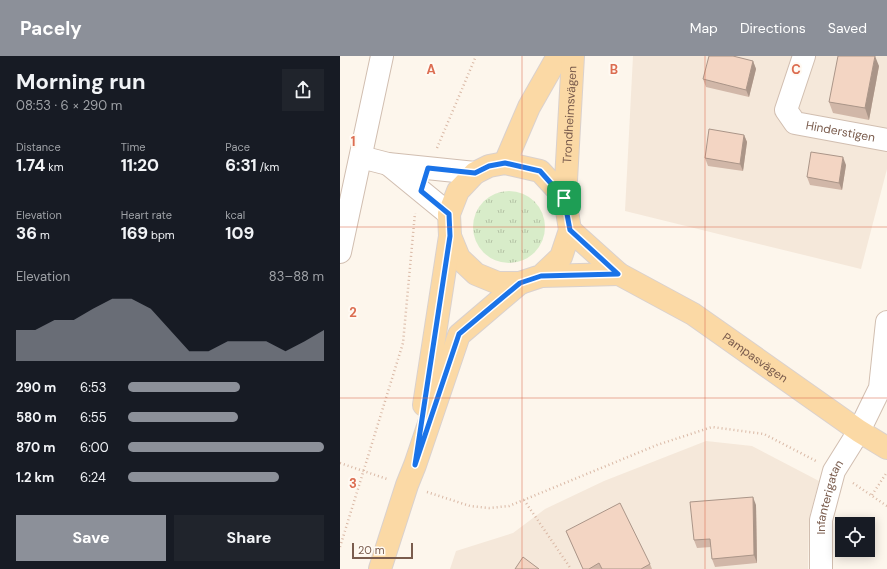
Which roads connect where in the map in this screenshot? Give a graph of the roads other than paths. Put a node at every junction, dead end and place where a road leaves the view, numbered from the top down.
1 (382, 56) edge
2 (558, 56) edge
3 (573, 56) edge
4 (804, 56) edge
5 (887, 140) edge
6 (361, 157) junction
7 (505, 163) junction
8 (388, 164) junction
9 (475, 173) junction
10 (564, 198) junction
11 (449, 214) junction
12 (570, 230) junction
13 (450, 236) junction
14 (340, 252) edge
15 (618, 274) junction
16 (541, 276) junction
17 (520, 283) junction
18 (887, 322) edge
19 (858, 431) junction
20 (887, 448) edge
21 (415, 465) junction
22 (380, 569) edge
23 (821, 569) edge

1 - 6 street
2 - 7 main road, Trondheimsvägen
3 - 10 main road, Trondheimsvägen
4 - 5 street, Hinderstigen
6 - 8 street
6 - 14 street
7 - 9 main road
7 - 10 main road
8 - 9 street
8 - 11 street
9 - 11 main road
10 - 12 main road
11 - 13 main road
12 - 15 main road, Pampasvägen
12 - 16 main road
13 - 17 main road
13 - 21 main road
15 - 16 main road, Pampasvägen
15 - 19 main road, Pampasvägen
16 - 17 main road
17 - 21 main road
18 - 19 street, Infanterigatan
19 - 20 main road, Pampasvägen
19 - 23 street, Infanterigatan
21 - 22 main road

